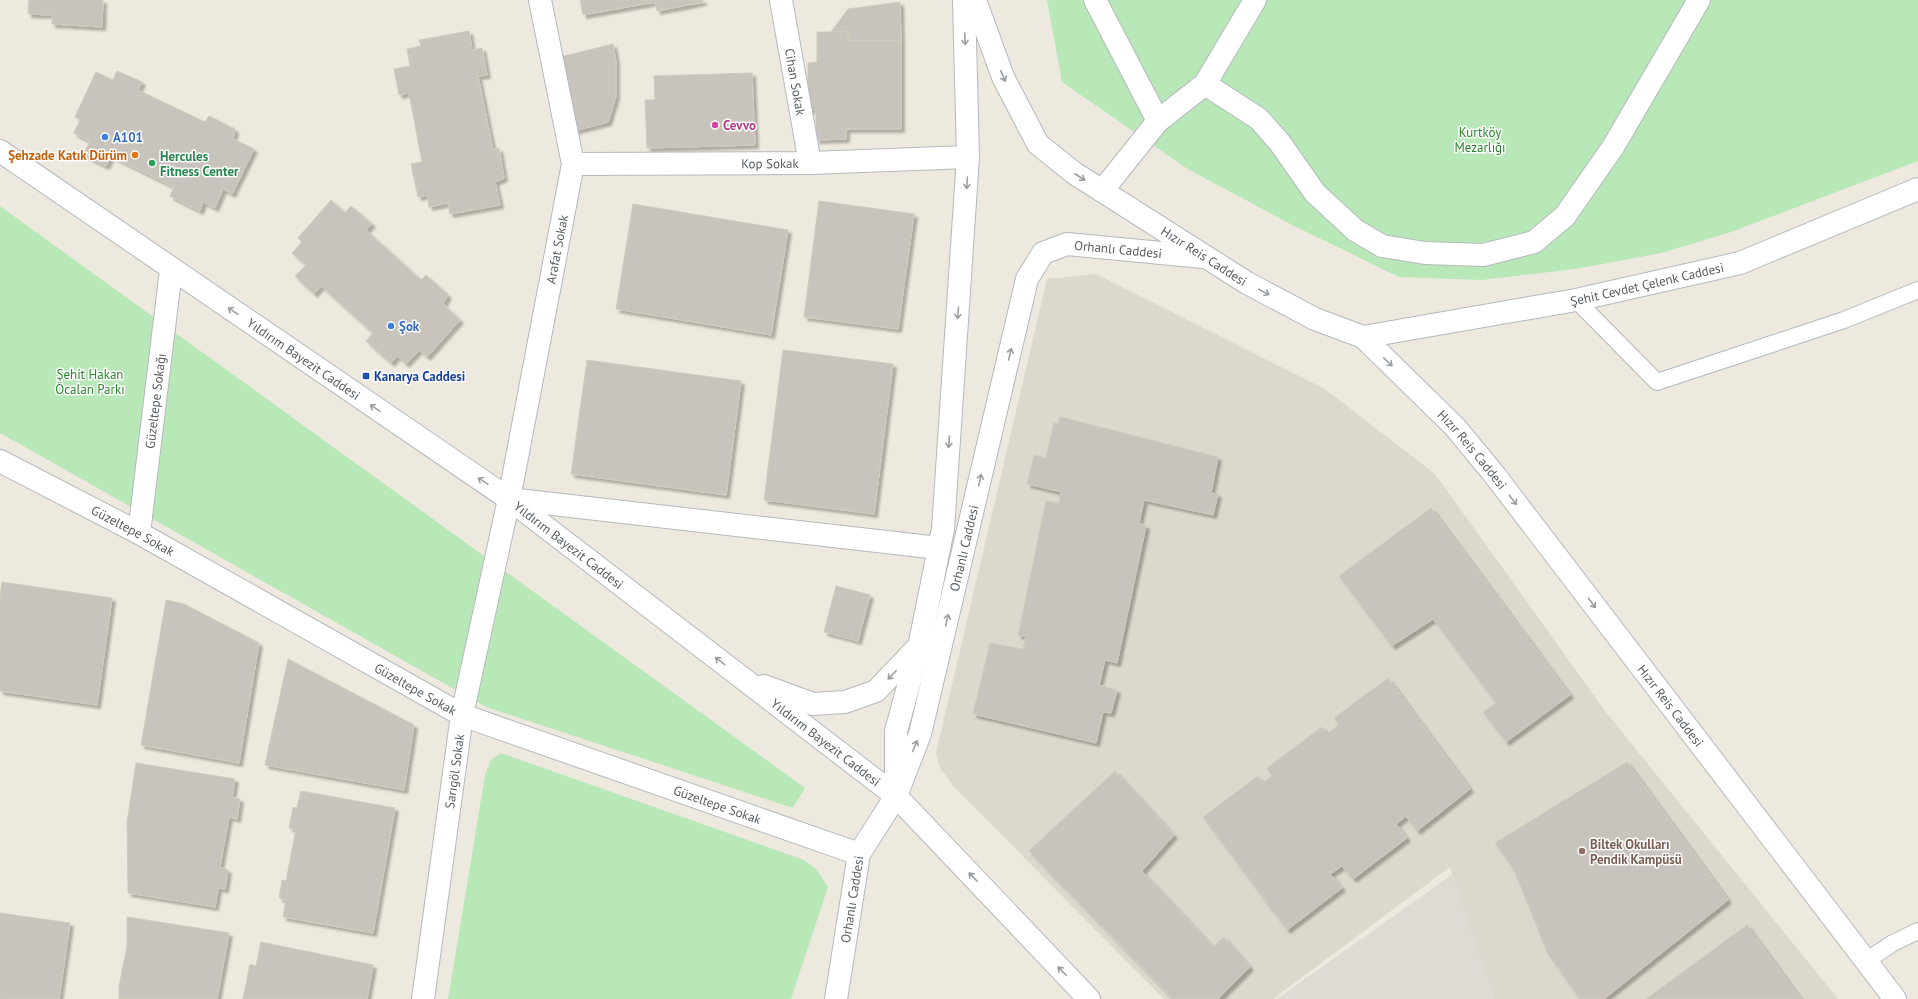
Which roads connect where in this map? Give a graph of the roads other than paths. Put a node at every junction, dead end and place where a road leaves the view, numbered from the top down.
1 (540, 0) edge
2 (781, 0) edge
3 (964, 0) edge
4 (975, 0) edge
5 (1095, 0) edge
6 (1255, 0) edge
7 (1699, 0) edge
8 (1204, 84) junction
9 (1158, 121) junction
10 (0, 151) edge
11 (968, 157) junction
12 (810, 163) junction
13 (572, 164) junction
14 (1918, 189) edge
15 (1102, 191) junction
16 (1207, 257) junction
17 (171, 270) junction
18 (1918, 290) edge
19 (1576, 300) junction
20 (1363, 337) junction
21 (0, 461) edge
22 (509, 499) junction
23 (139, 533) junction
24 (940, 548) junction
25 (919, 646) junction
26 (744, 679) junction
27 (462, 715) junction
28 (896, 796) junction
29 (859, 854) junction
30 (1918, 931) edge
31 (1866, 961) junction
32 (423, 999) edge
33 (836, 999) edge
34 (1089, 999) edge
35 (1895, 999) edge

1 - 13 street, Arafat Sokak
2 - 12 street, Cihan Sokak
3 -> 11 street
4 -> 15 street, Hızır Reis Caddesi
5 - 9 street
6 - 8 street
7 - 8 street
8 - 9 street
9 - 15 street
10 - 17 street, Yıldırım Bayezit Caddesi
11 - 12 street, Kop Sokak
11 -> 24 street
12 - 13 street, Kop Sokak
13 - 22 street, Arafat Sokak
14 - 19 street, Şehit Cevdet Çelenk Caddesi
15 - 16 street, Hızır Reis Caddesi
16 -> 20 street, Hızır Reis Caddesi
28 -> 16 street, Orhanlı Caddesi
22 -> 17 street, Yıldırım Bayezit Caddesi
17 - 23 street, Güzeltepe Sokağı
18 - 19 lane
19 - 20 street, Şehit Cevdet Çelenk Caddesi
20 -> 31 street, Hızır Reis Caddesi
21 - 23 street, Güzeltepe Sokak
22 - 24 street
26 -> 22 street, Yıldırım Bayezit Caddesi
22 - 27 street, Sarıgöl Sokak
23 - 27 street, Güzeltepe Sokak
24 - 25 street
25 -> 26 street
25 - 28 street
26 - 28 street, Yıldırım Bayezit Caddesi
27 - 29 street, Güzeltepe Sokak
27 - 32 street, Sarıgöl Sokak
28 - 29 street, Orhanlı Caddesi
34 -> 28 street, Yıldırım Bayezit Caddesi
29 - 33 street, Orhanlı Caddesi
30 - 31 lane
31 - 35 street, Hızır Reis Caddesi

